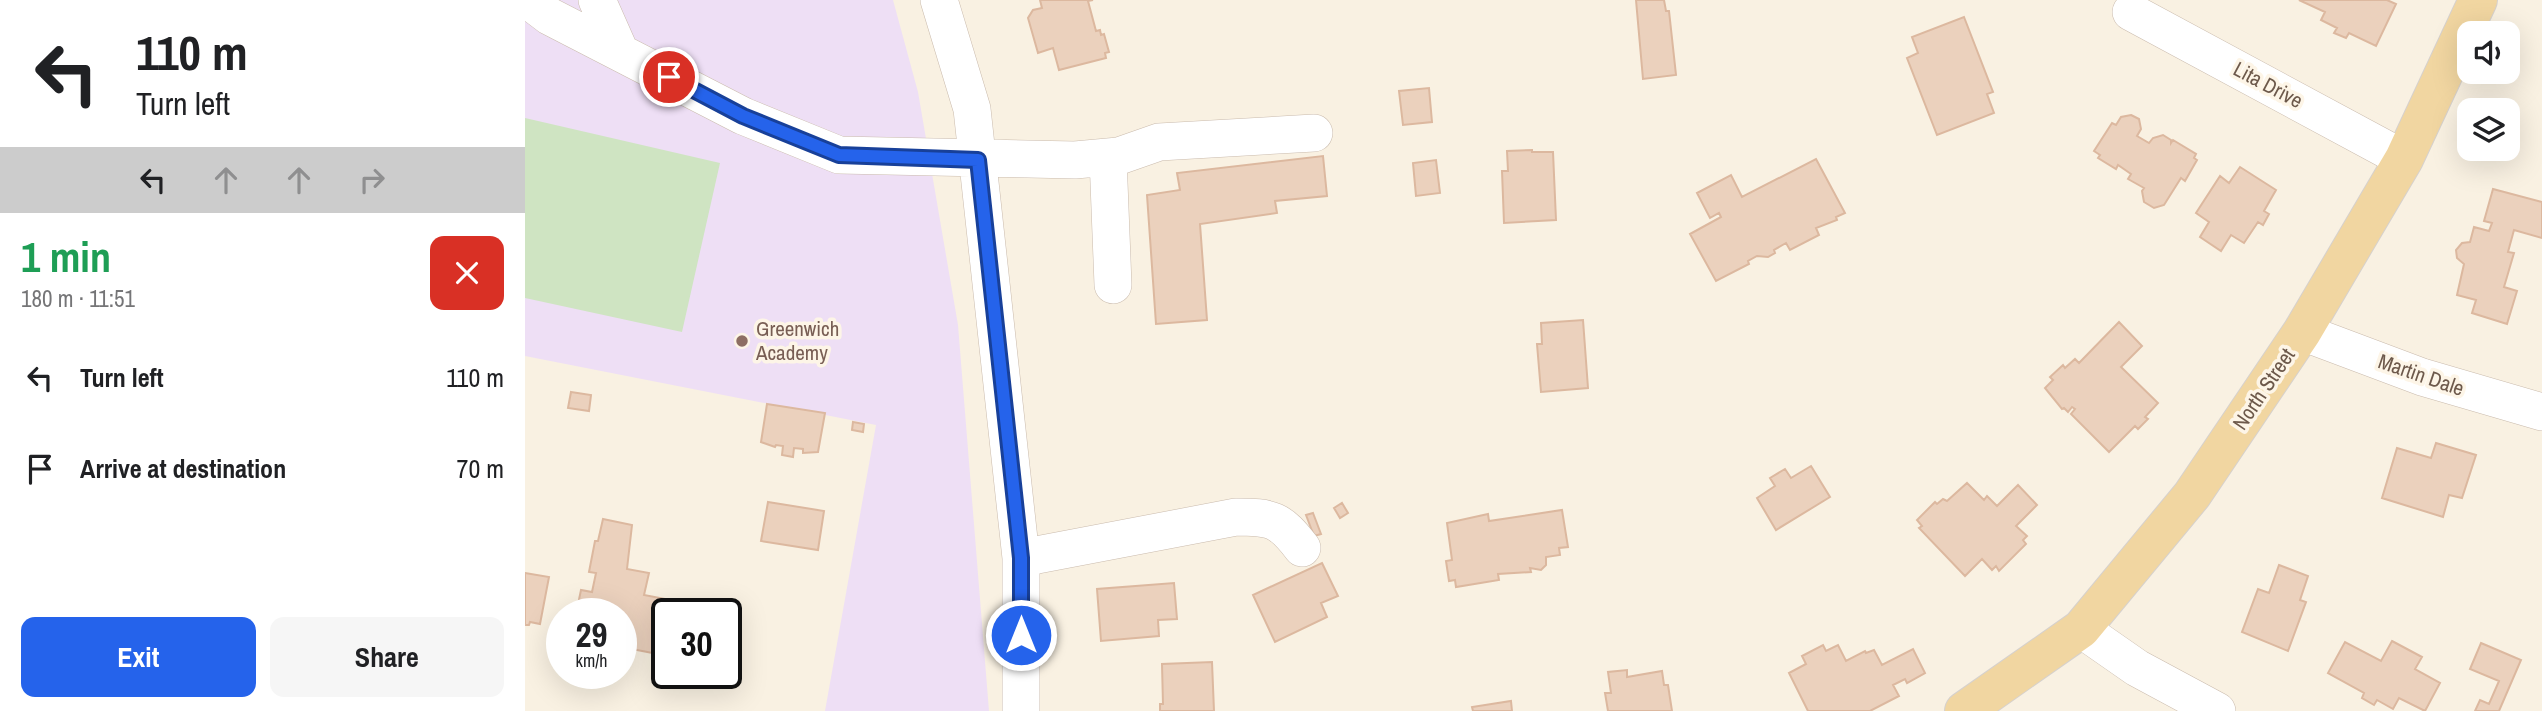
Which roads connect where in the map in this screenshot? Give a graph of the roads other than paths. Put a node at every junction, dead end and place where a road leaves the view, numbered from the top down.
1 (528, 0) edge
2 (597, 0) edge
3 (939, 0) edge
4 (2478, 0) edge
5 (2131, 12) dead end
6 (620, 52) junction
7 (1314, 133) dead end
8 (1108, 157) junction
9 (2404, 159) junction
10 (978, 160) junction
11 (1113, 285) dead end
12 (2302, 332) junction
13 (2542, 412) edge
14 (1302, 548) dead end
15 (1021, 558) junction
16 (2081, 629) junction
17 (1021, 711) edge
18 (1965, 711) edge
19 (2217, 711) edge

1 - 6 street
2 - 6 street
3 - 10 street
4 - 9 main road, North Street
5 - 9 street, Lita Drive
6 - 10 street
7 - 8 street
8 - 10 street
8 - 11 street
9 - 12 main road, North Street
10 - 15 street
12 - 13 street, Martin Dale
12 - 16 main road, North Street
14 - 15 street
15 - 17 street
16 - 18 main road, North Street
16 - 19 street

